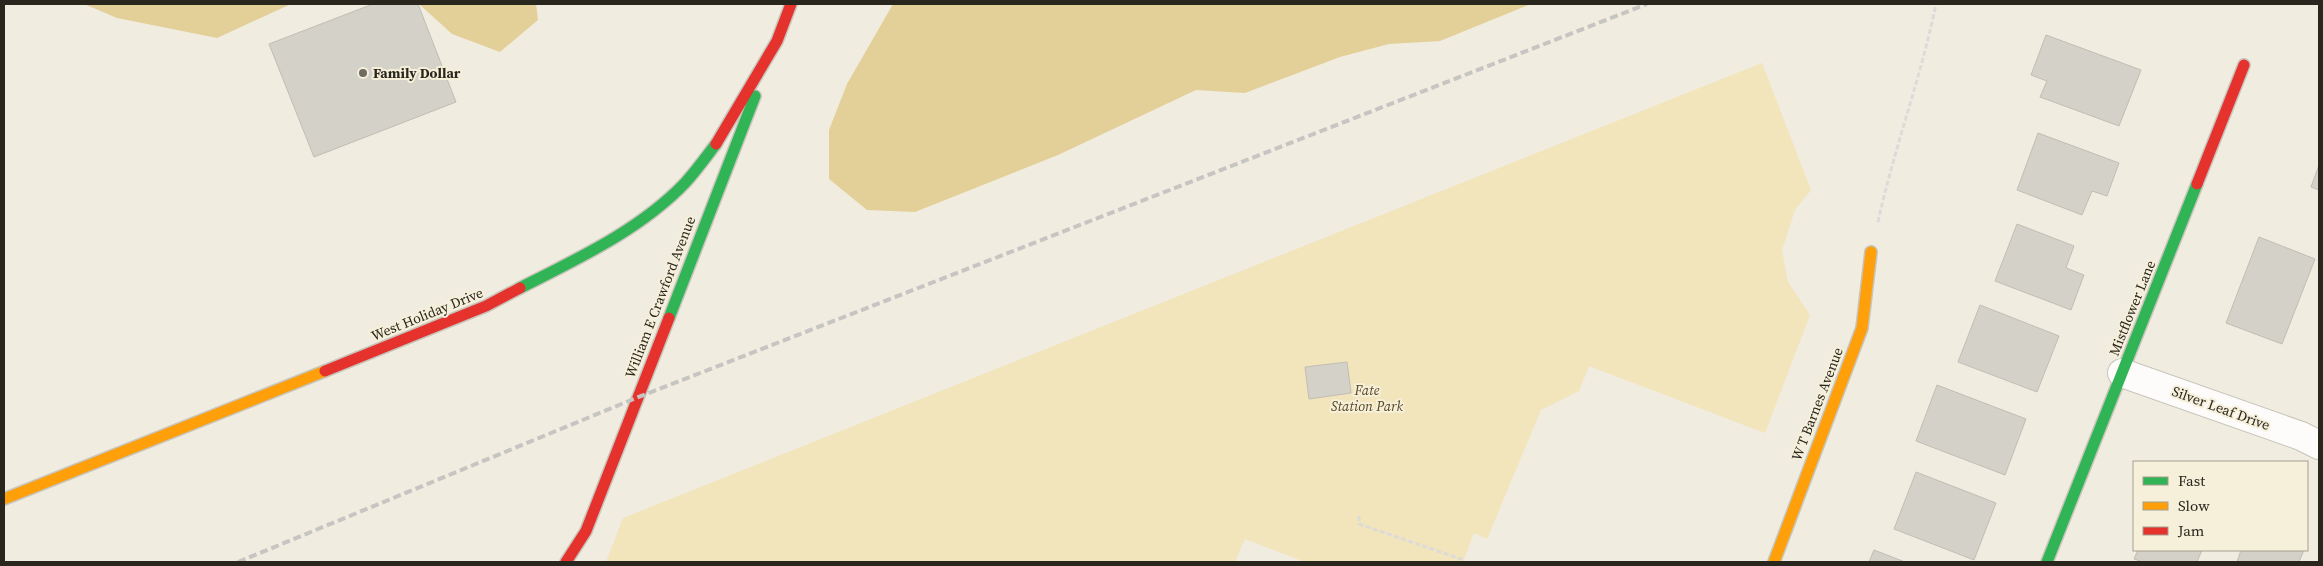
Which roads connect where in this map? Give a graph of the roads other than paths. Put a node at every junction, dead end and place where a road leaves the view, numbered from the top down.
1 (791, 4) edge
2 (777, 41) junction
3 (2244, 65) dead end
4 (1871, 252) road end
5 (2122, 373) junction
6 (2319, 445) edge
7 (4, 499) edge
8 (566, 562) edge
9 (1774, 562) edge
10 (2047, 562) edge

1 - 2 main road
2 - 7 main road, West Holiday Drive
2 - 8 main road, William E Crawford Avenue
3 - 5 main road, Mistflower Lane
4 - 9 main road, W T Barnes Avenue
5 - 6 street, Silver Leaf Drive
5 - 10 main road, Mistflower Lane

